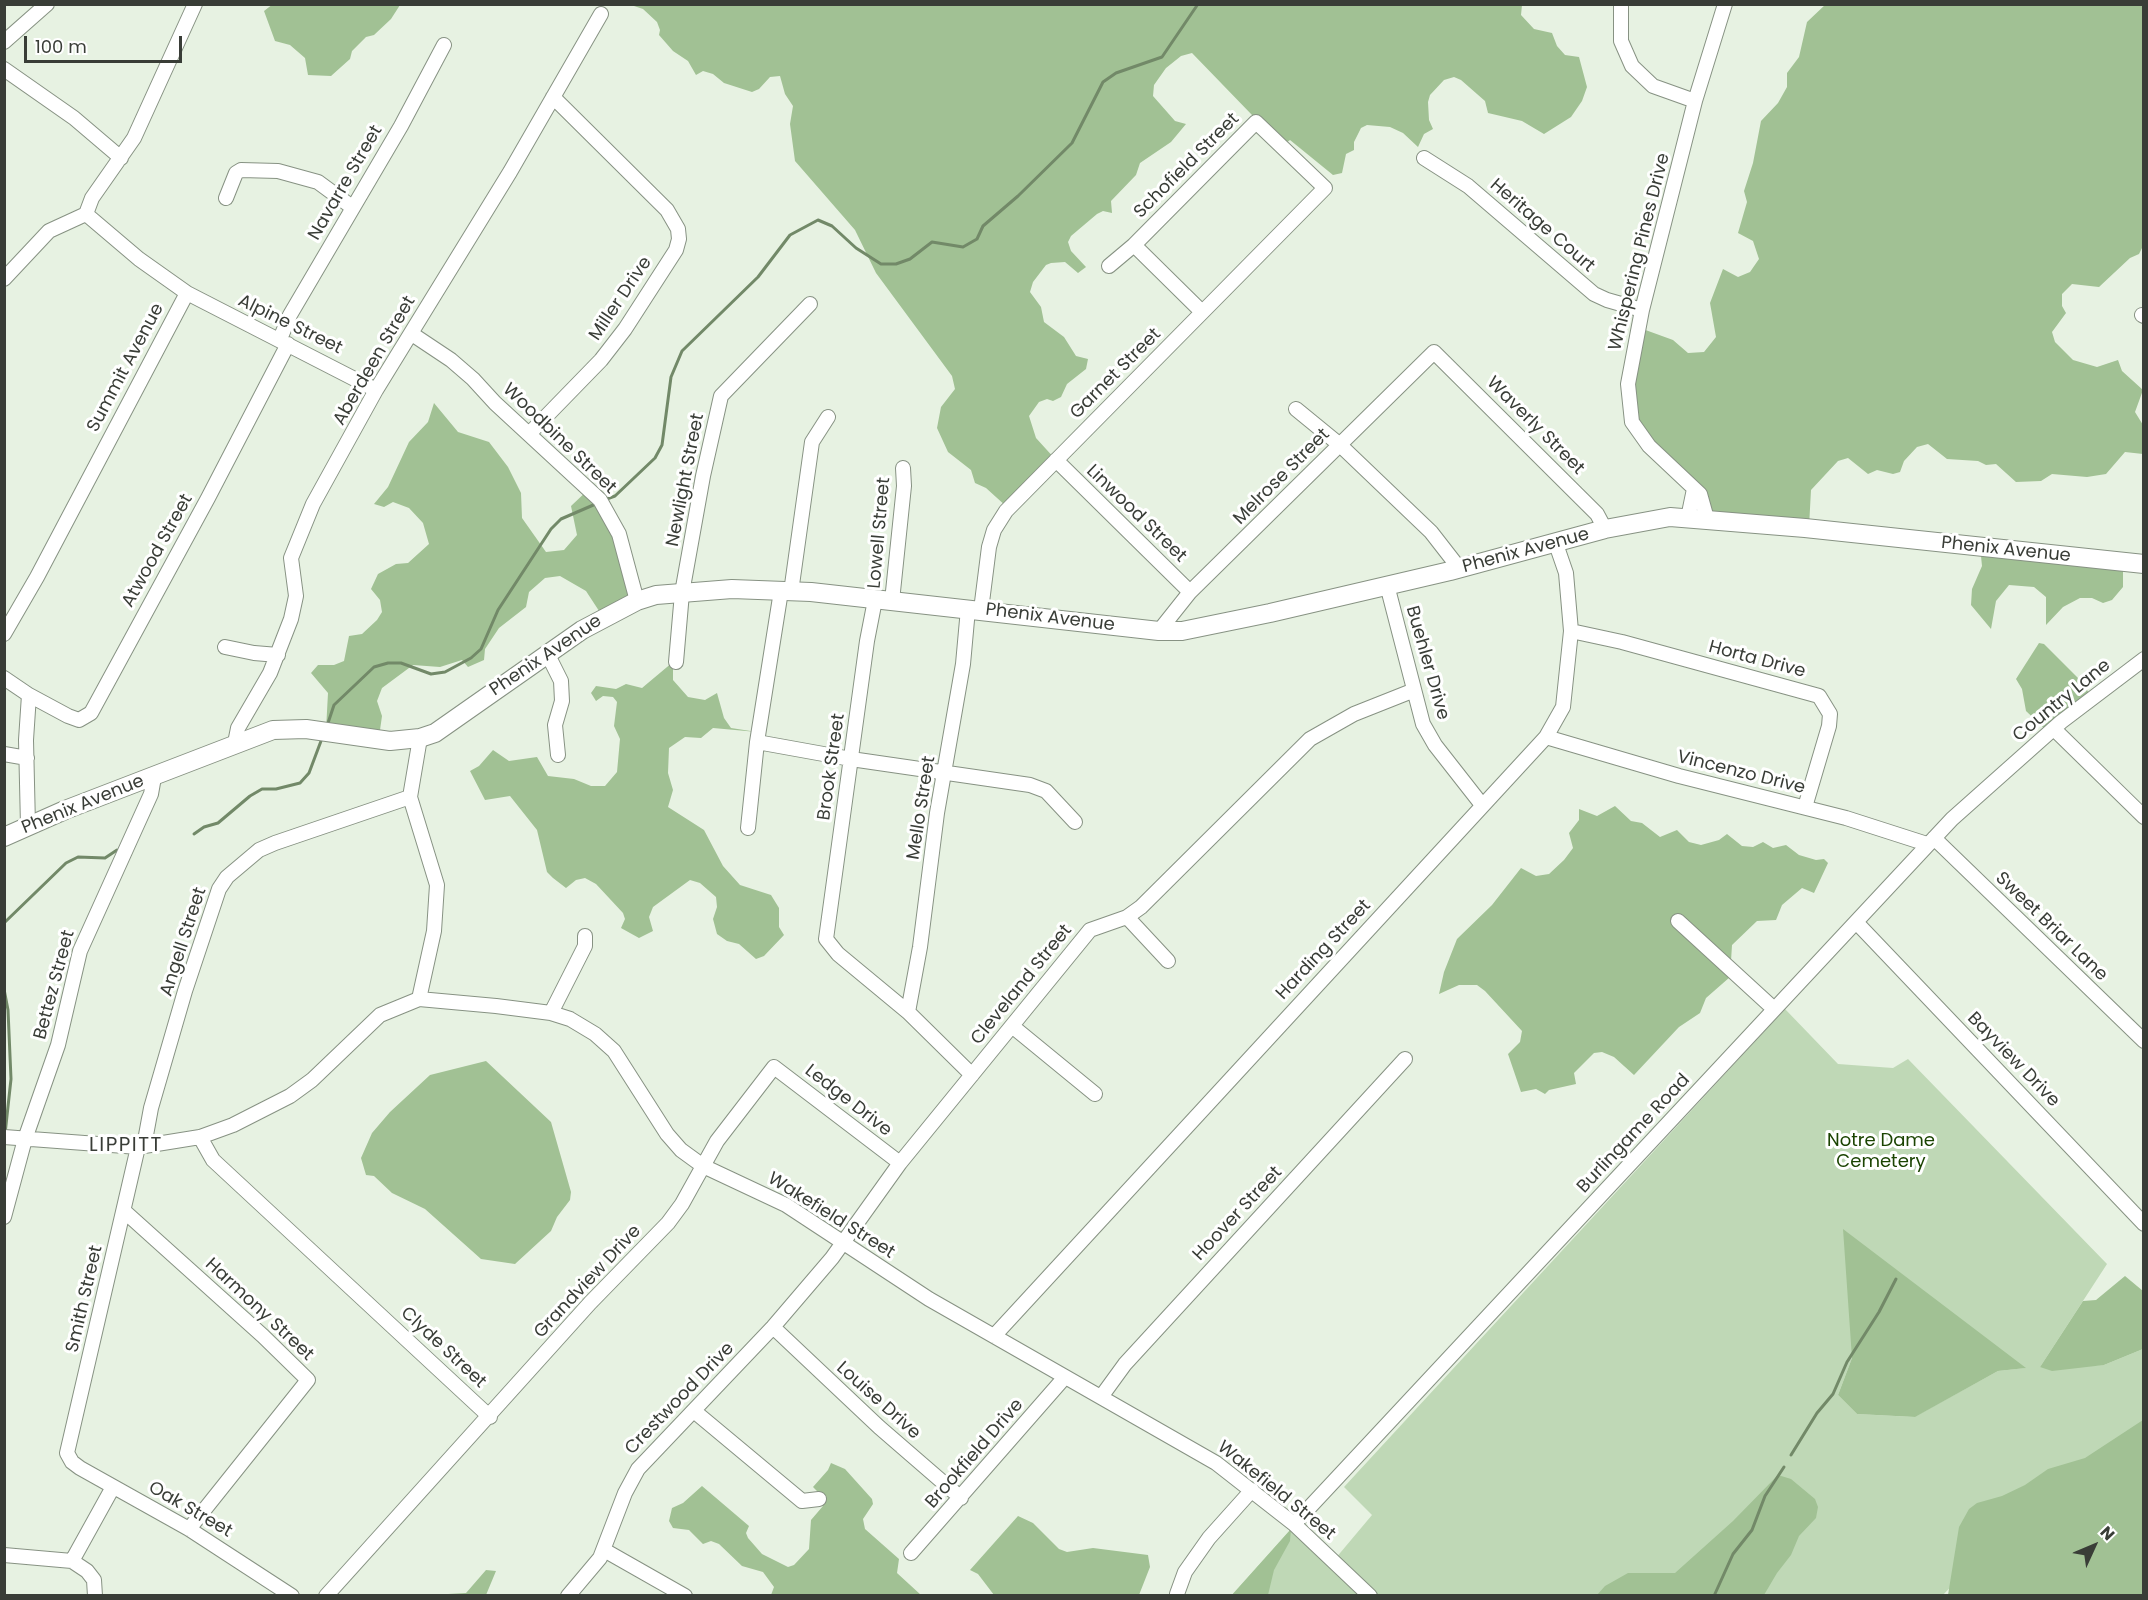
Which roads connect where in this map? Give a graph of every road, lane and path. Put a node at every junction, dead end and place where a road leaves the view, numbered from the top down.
1 (47, 4) edge
2 (195, 4) edge
3 (1621, 4) edge
4 (1725, 4) edge
5 (601, 14) dead end
6 (4, 42) edge
7 (444, 45) dead end
8 (4, 69) edge
9 (553, 97) junction
10 (1695, 100) junction
11 (121, 158) junction
12 (1424, 158) dead end
13 (1325, 188) joint
14 (226, 198) dead end
15 (352, 207) junction
16 (86, 214) junction
17 (1134, 245) junction
18 (1109, 266) dead end
19 (4, 279) edge
20 (186, 293) junction
21 (810, 304) dead end
22 (1642, 310) junction
23 (1202, 312) junction
24 (412, 334) junction
25 (284, 341) junction
26 (1434, 352) joint
27 (376, 390) junction
28 (1296, 409) dead end
29 (828, 417) dead end
30 (529, 434) junction
31 (1340, 445) junction
32 (1056, 460) junction
33 (903, 468) dead end
34 (1694, 489) junction
35 (1688, 518) junction
36 (1707, 519) junction
37 (1605, 529) junction
38 (1556, 544) junction
39 (2144, 564) edge
40 (1459, 568) junction
41 (1387, 585) junction
42 (682, 592) junction
43 (786, 592) junction
44 (1190, 592) junction
45 (884, 600) junction
46 (637, 601) junction
47 (975, 609) junction
48 (1159, 631) junction
49 (1571, 631) junction
50 (4, 634) edge
51 (225, 647) dead end
52 (547, 653) junction
53 (278, 655) junction
54 (2144, 659) edge
55 (675, 662) dead end
56 (4, 678) edge
57 (1412, 691) junction
58 (29, 695) junction
59 (2054, 729) junction
60 (1546, 737) junction
61 (420, 738) junction
62 (757, 742) junction
63 (235, 743) junction
64 (4, 754) edge
65 (558, 755) dead end
66 (27, 758) junction
67 (851, 759) junction
68 (945, 772) junction
69 (2004, 772) joint
70 (154, 777) junction
71 (410, 797) junction
72 (1482, 805) junction
73 (1805, 807) junction
74 (2144, 817) edge
75 (1075, 822) dead end
76 (28, 826) junction
77 (748, 828) dead end
78 (4, 837) edge
79 (1931, 841) junction
80 (1127, 917) junction
81 (1678, 921) dead end
82 (1856, 922) junction
83 (585, 936) dead end
84 (1168, 961) dead end
85 (419, 999) junction
86 (1774, 1009) junction
87 (908, 1012) junction
88 (550, 1013) junction
89 (1012, 1026) junction
90 (2144, 1041) edge
91 (1405, 1059) dead end
92 (774, 1067) joint
93 (972, 1075) junction
94 (1095, 1094) dead end
95 (4, 1137) edge
96 (200, 1137) junction
97 (25, 1139) junction
98 (141, 1147) junction
99 (900, 1163) junction
100 (703, 1166) junction
101 (124, 1211) junction
102 (4, 1217) edge
103 (2144, 1224) edge
104 (841, 1242) junction
105 (773, 1327) junction
106 (994, 1336) junction
107 (1065, 1377) junction
108 (1101, 1397) junction
109 (694, 1411) junction
110 (490, 1417) junction
111 (69, 1458) joint
112 (113, 1487) junction
113 (1252, 1490) junction
114 (961, 1498) junction
115 (819, 1499) dead end
116 (1294, 1524) junction
117 (189, 1529) junction
118 (604, 1550) junction
119 (910, 1553) dead end
120 (4, 1555) edge
121 (72, 1561) junction
122 (1177, 1594) edge
123 (95, 1596) edge
124 (292, 1596) edge
125 (327, 1596) edge
126 (568, 1596) edge
127 (685, 1596) edge
128 (1370, 1596) edge

1 - 6 street
2 - 11 street
3 - 10 street
4 - 10 street, Whispering Pines Drive
5 - 9 street, Aberdeen Street
7 - 15 street, Navarre Street
8 - 11 street
9 - 24 street, Aberdeen Street
9 - 30 street, Miller Drive
10 - 22 street, Whispering Pines Drive
11 - 16 street
12 - 22 street, Heritage Court
13 - 17 street, Schofield Street
13 - 23 street, Garnet Street
14 - 15 street
15 - 25 street, Navarre Street
16 - 19 street
16 - 20 street, Summit Avenue
17 - 18 street
17 - 23 street, Schofield Street
20 - 25 street, Alpine Street
20 - 50 street, Summit Avenue
21 - 42 street, Newlight Street
22 - 34 street, Whispering Pines Drive
23 - 32 street, Garnet Street
24 - 27 street, Aberdeen Street
24 - 30 street, Woodbine Street
25 - 27 street, Alpine Street
25 - 58 street, Atwood Street
26 - 31 street, Melrose Street
26 - 37 street, Waverly Street
27 - 53 street, Aberdeen Street
28 - 31 street
29 - 43 street
30 - 46 street, Woodbine Street
31 - 40 street
31 - 44 street, Melrose Street
32 - 44 street, Linwood Street
32 - 47 street, Garnet Street
33 - 45 street, Lowell Street
34 - 35 street
34 - 36 street, Whispering Pines Drive
35 - 36 main road, Phenix Avenue
35 - 37 main road, Phenix Avenue
36 - 39 main road, Phenix Avenue
37 - 38 main road, Phenix Avenue
38 - 40 main road, Phenix Avenue
38 - 49 street, Harding Street
40 - 41 main road, Phenix Avenue
41 - 48 main road, Phenix Avenue
41 - 57 street, Buehler Drive
42 - 43 main road, Phenix Avenue
42 - 46 main road, Phenix Avenue
42 - 55 street, Newlight Street
43 - 45 main road, Phenix Avenue
43 - 62 street
44 - 48 street, Melrose Street
45 - 47 main road, Phenix Avenue
45 - 67 street, Brook Street
46 - 52 main road, Phenix Avenue
47 - 48 main road, Phenix Avenue
47 - 68 street, Mello Street
49 - 60 street, Harding Street
49 - 73 street, Horta Drive
51 - 53 street
52 - 61 main road, Phenix Avenue
52 - 65 street
53 - 63 street, Aberdeen Street
54 - 59 street, Country Lane
56 - 58 street
57 - 72 street, Buehler Drive
57 - 80 street, Cleveland Street
58 - 66 street
59 - 69 street, Country Lane
59 - 74 street
60 - 72 street, Harding Street
60 - 73 street, Vincenzo Drive
61 - 63 main road, Phenix Avenue
61 - 71 street
62 - 67 street
62 - 77 street
63 - 70 main road, Phenix Avenue
64 - 66 street
66 - 76 street
67 - 68 street
67 - 87 street, Brook Street
68 - 75 street
68 - 87 street, Mello Street
69 - 79 street, Burlingame Road
70 - 76 main road, Phenix Avenue
70 - 97 street, Bettez Street
71 - 85 street
71 - 98 street, Angell Street
72 - 106 street, Harding Street
73 - 79 street, Vincenzo Drive
76 - 78 main road, Phenix Avenue
79 - 82 street, Burlingame Road
79 - 90 street, Sweet Briar Lane
80 - 84 street
80 - 89 street, Cleveland Street
81 - 86 street
82 - 86 street, Burlingame Road
82 - 103 street, Bayview Drive
83 - 88 street
85 - 88 street, Wakefield Street
85 - 96 street, Wakefield Street
86 - 116 street, Burlingame Road
87 - 93 street
88 - 100 street, Wakefield Street
89 - 93 street, Cleveland Street
89 - 94 street
91 - 108 street, Hoover Street
92 - 99 street, Ledge Drive
92 - 100 street, Grandview Drive
93 - 99 street, Cleveland Street
95 - 97 street, Wakefield Street
96 - 98 street, Wakefield Street
96 - 110 street, Clyde Street
97 - 98 street, Wakefield Street
97 - 102 street, Bettez Street
98 - 101 street, Smith Street
99 - 104 street, Cleveland Street
100 - 104 street, Wakefield Street
100 - 110 street, Grandview Drive
101 - 111 street, Smith Street
101 - 117 street, Harmony Street
104 - 105 street, Crestwood Drive
104 - 106 street, Wakefield Street
105 - 109 street, Crestwood Drive
105 - 114 street, Louise Drive
106 - 107 street, Wakefield Street
107 - 108 street, Wakefield Street
107 - 114 street, Brookfield Drive
108 - 113 street, Wakefield Street
109 - 115 street
109 - 118 street, Crestwood Drive
110 - 125 street
111 - 112 street, Oak Street
112 - 117 street, Oak Street
112 - 121 street
113 - 116 street, Wakefield Street
113 - 122 street
114 - 119 street, Brookfield Drive
116 - 128 street, Wakefield Street
117 - 124 street, Oak Street
118 - 126 street, Crestwood Drive
118 - 127 street
120 - 121 street
121 - 123 street

